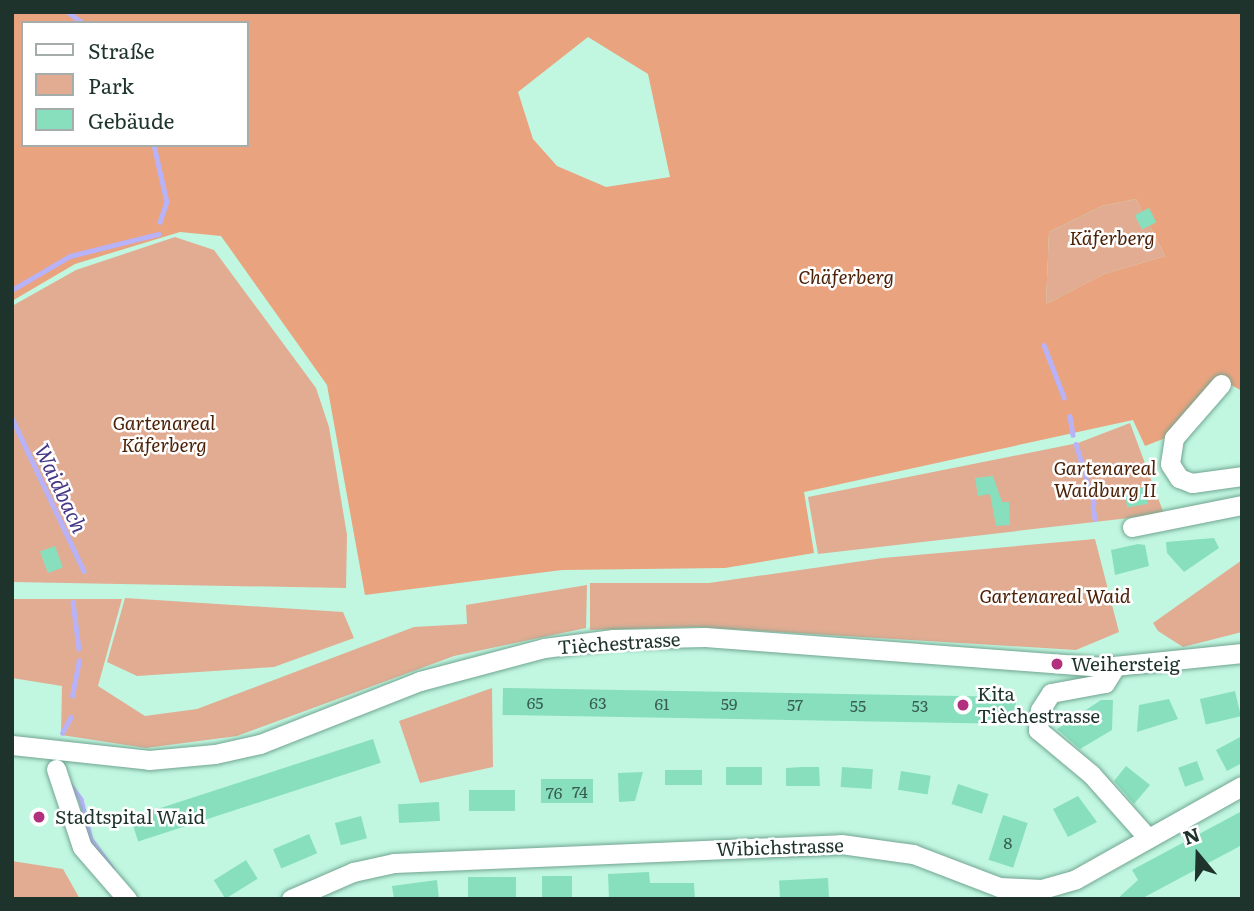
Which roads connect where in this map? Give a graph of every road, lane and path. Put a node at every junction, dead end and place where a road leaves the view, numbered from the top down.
1 (1221, 384) dead end
2 (1242, 476) edge
3 (1242, 505) edge
4 (1132, 527) dead end
5 (1242, 653) edge
6 (1115, 667) junction
7 (12, 745) edge
8 (57, 769) dead end
9 (1242, 786) edge
10 (1148, 838) junction
11 (127, 899) edge
12 (291, 899) edge

1 - 2 street
3 - 4 street
5 - 6 street, Tièchestrasse
6 - 7 street, Tièchestrasse
6 - 10 street
8 - 11 street
9 - 10 street, Wibichstrasse
10 - 12 street, Wibichstrasse

